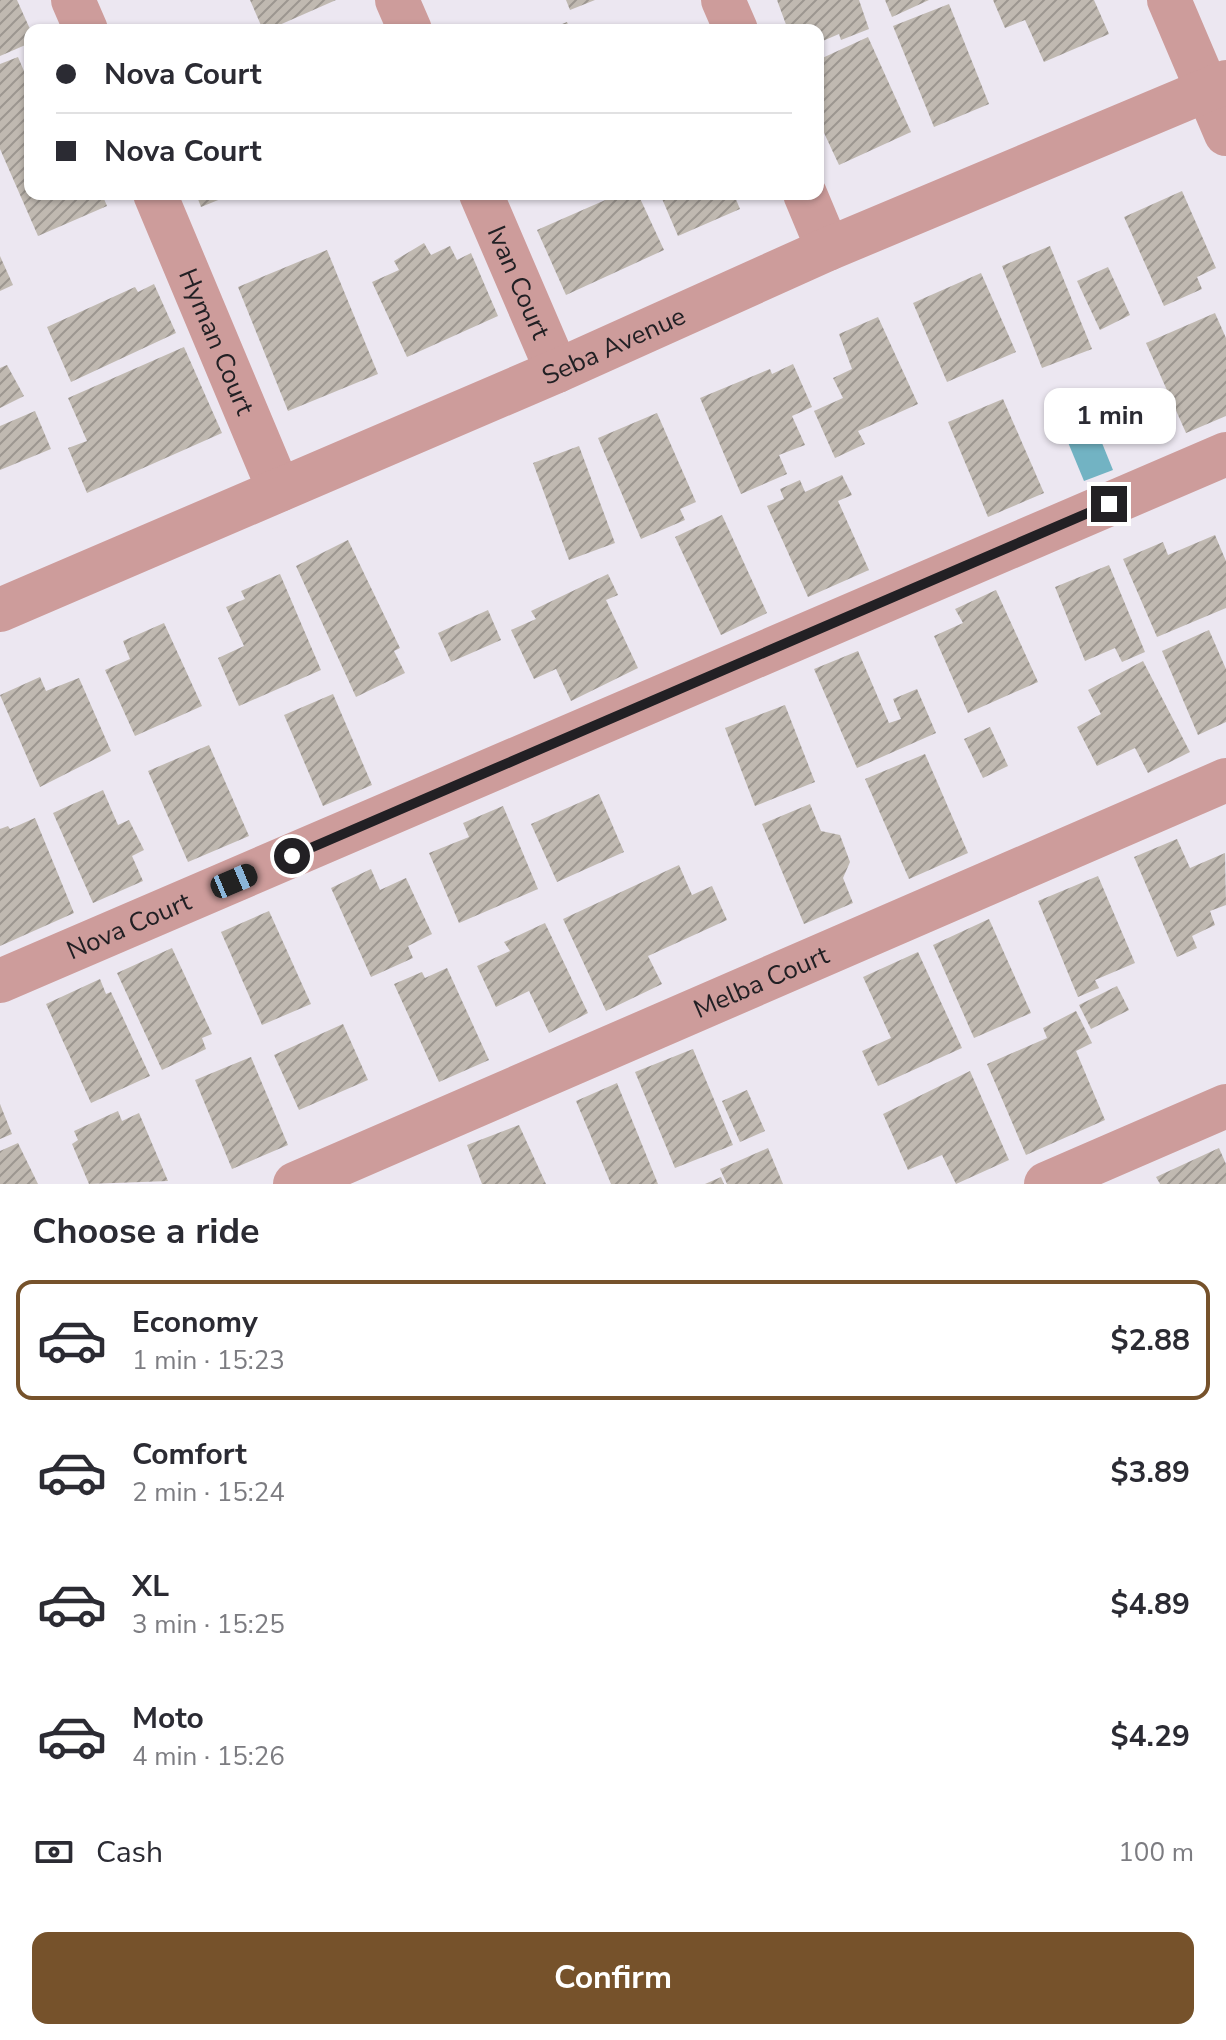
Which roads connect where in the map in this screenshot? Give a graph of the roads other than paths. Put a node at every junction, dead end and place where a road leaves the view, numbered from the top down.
1 (73, 0) edge
2 (397, 0) edge
3 (723, 0) edge
4 (1169, 0) edge
5 (83, 24) edge
6 (407, 24) edge
7 (733, 24) edge
8 (1216, 86) edge
9 (1226, 134) edge
10 (158, 200) edge
11 (484, 200) edge
12 (808, 200) edge
13 (828, 249) junction
14 (557, 371) junction
15 (1226, 454) edge
16 (279, 490) junction
17 (3, 601) edge
18 (1226, 780) edge
19 (0, 981) edge
20 (1226, 1106) edge
21 (295, 1184) edge
22 (1046, 1184) edge

1 - 5 street
2 - 6 street
3 - 7 street
4 - 8 street
8 - 9 street
8 - 13 street, Seba Avenue
10 - 16 street, Hyman Court
11 - 14 street, Ivan Court
12 - 13 street
13 - 14 street, Seba Avenue
14 - 16 street, Seba Avenue
15 - 19 street, Nova Court
16 - 17 street, Seba Avenue
18 - 21 street, Melba Court
20 - 22 street

